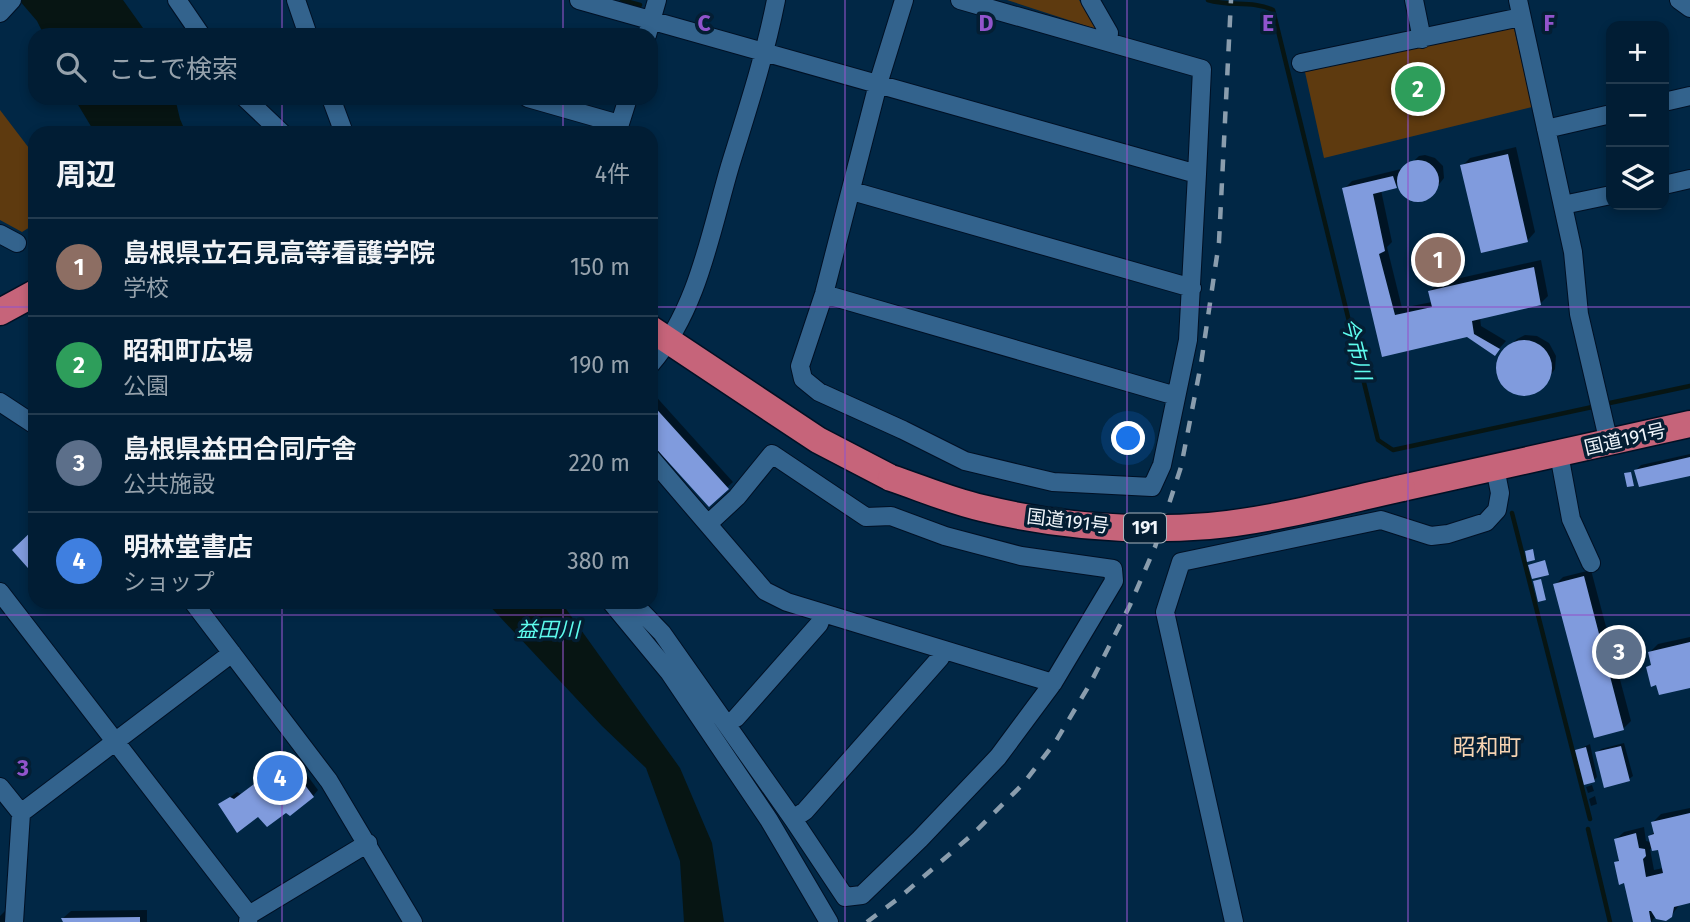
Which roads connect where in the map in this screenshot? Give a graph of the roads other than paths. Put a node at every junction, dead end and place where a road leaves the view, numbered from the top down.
1 (12, 0) edge
2 (177, 0) edge
3 (296, 0) edge
4 (579, 0) edge
5 (657, 0) edge
6 (776, 0) edge
7 (904, 0) edge
8 (960, 0) edge
9 (1090, 0) edge
10 (1414, 0) edge
11 (1679, 0) edge
12 (1520, 8) edge
13 (1690, 8) edge
14 (0, 13) edge
15 (196, 28) edge
16 (306, 28) edge
17 (649, 28) edge
18 (658, 30) edge
19 (1422, 39) junction
20 (1108, 41) junction
21 (764, 51) junction
22 (1301, 63) dead end
23 (878, 84) junction
24 (1690, 96) edge
25 (1669, 101) edge
26 (252, 105) edge
27 (334, 105) edge
28 (549, 105) edge
29 (626, 105) edge
30 (1606, 115) edge
31 (274, 126) edge
32 (341, 126) edge
33 (612, 126) edge
34 (619, 126) edge
35 (1546, 129) junction
36 (1197, 174) junction
37 (1690, 179) edge
38 (1669, 183) edge
39 (852, 191) junction
40 (1606, 196) edge
41 (1563, 205) junction
42 (0, 234) edge
43 (17, 243) dead end
44 (1192, 288) junction
45 (824, 294) junction
46 (28, 297) edge
47 (0, 312) edge
48 (661, 335) edge
49 (1176, 396) junction
50 (0, 402) edge
51 (28, 420) edge
52 (1690, 424) edge
53 (1609, 443) junction
54 (1559, 454) junction
55 (658, 466) edge
56 (1495, 468) junction
57 (708, 524) junction
58 (1591, 563) dead end
59 (0, 592) edge
60 (198, 609) edge
61 (617, 609) edge
62 (639, 609) edge
63 (823, 613) junction
64 (944, 650) junction
65 (232, 653) junction
66 (1053, 683) junction
67 (727, 723) junction
68 (116, 740) junction
69 (0, 787) edge
70 (21, 813) junction
71 (793, 819) junction
72 (368, 843) junction
73 (248, 919) edge
74 (14, 922) edge
75 (413, 922) edge
76 (829, 922) edge
77 (1234, 922) edge

1 - 14 street
2 - 15 street
3 - 16 street
4 - 17 street
5 - 17 street
6 - 21 street
7 - 23 street
8 - 20 street
9 - 20 street
10 - 19 street
11 - 13 street
12 - 19 street
12 - 35 street
18 - 21 street
19 - 22 street
20 - 36 street
21 - 23 street
21 - 48 street
23 - 36 street
23 - 39 street
24 - 25 street
26 - 31 street
27 - 32 street
28 - 33 street
29 - 34 street
30 - 35 street
35 - 41 street
36 - 44 street
37 - 38 street
39 - 44 street
39 - 45 street
40 - 41 street
41 - 53 street
42 - 43 street
44 - 49 street
45 - 49 street
45 - 49 street
46 - 47 highway
48 - 56 highway, 国道191号 / 191, bridge
50 - 51 street
52 - 53 highway, 国道191号 / 191
53 - 54 highway, 国道191号 / 191
54 - 56 highway, 国道191号 / 191
54 - 58 street
55 - 57 street
56 - 77 street
57 - 63 street
57 - 66 street
59 - 68 street
60 - 65 street
61 - 76 street
62 - 67 street
63 - 64 street
63 - 67 street
64 - 66 street
64 - 71 street
65 - 68 street
65 - 72 street
66 - 71 street
67 - 71 street
68 - 70 street
68 - 73 street
69 - 70 street
70 - 74 street
72 - 73 street
72 - 75 street

